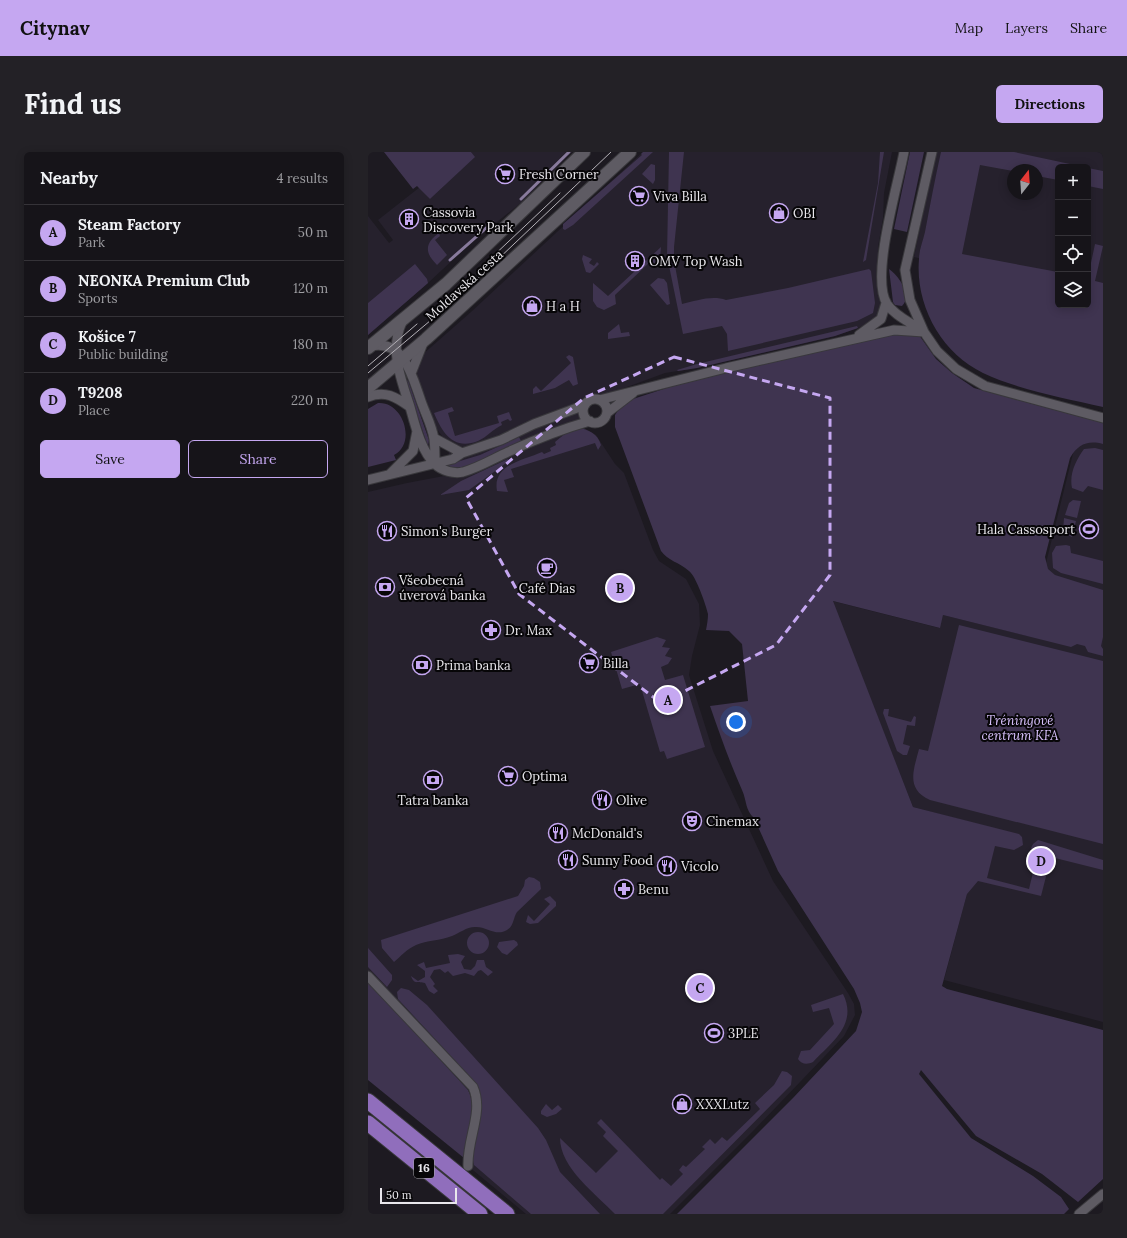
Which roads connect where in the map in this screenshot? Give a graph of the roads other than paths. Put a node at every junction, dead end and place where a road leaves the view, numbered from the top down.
1 (584, 152) edge
2 (630, 152) edge
3 (904, 152) edge
4 (932, 152) edge
5 (910, 300) junction
6 (886, 303) junction
7 (906, 319) junction
8 (402, 321) junction
9 (894, 330) junction
10 (924, 332) junction
11 (855, 338) junction
12 (426, 339) junction
13 (370, 347) edge
14 (399, 357) junction
15 (412, 371) junction
16 (368, 388) edge
17 (634, 392) junction
18 (368, 397) edge
19 (599, 400) junction
20 (585, 405) junction
21 (410, 407) junction
22 (607, 412) junction
23 (1103, 418) edge
24 (590, 421) junction
25 (417, 430) junction
26 (434, 438) junction
27 (462, 454) junction
28 (435, 465) junction
29 (388, 475) junction
30 (368, 480) edge
31 (368, 976) edge
32 (368, 1100) edge
33 (368, 1123) edge
34 (468, 1166) joint
35 (478, 1190) junction
36 (1103, 1194) edge
37 (480, 1214) edge
38 (507, 1214) edge
39 (1079, 1214) edge

1 - 8 street, Moldavská cesta
2 - 12 street, Moldavská cesta
3 - 6 street
4 - 5 street
5 - 7 street
5 - 10 street
6 - 7 street
6 - 11 street
7 - 9 street
7 - 10 street
8 - 13 street, Moldavská cesta
8 - 14 street
9 - 10 street
9 - 11 street
10 - 23 street
11 - 17 street
12 - 14 street, Moldavská cesta
12 - 15 street
13 - 14 street
14 - 15 street
14 - 16 street, Moldavská cesta
14 - 21 street
15 - 26 street
17 - 19 street
17 - 22 street
18 - 21 street
19 - 20 street
19 - 22 street
20 - 24 street
20 - 27 street
21 - 25 street
22 - 24 street
24 - 28 street
25 - 28 street
25 - 29 street
26 - 27 street
26 - 28 street
27 - 28 street
28 - 29 street
29 - 30 street
31 - 34 street
32 - 35 highway, 16
33 - 37 highway, 16
34 - 35 highway
35 - 38 highway, 16
36 - 39 street

